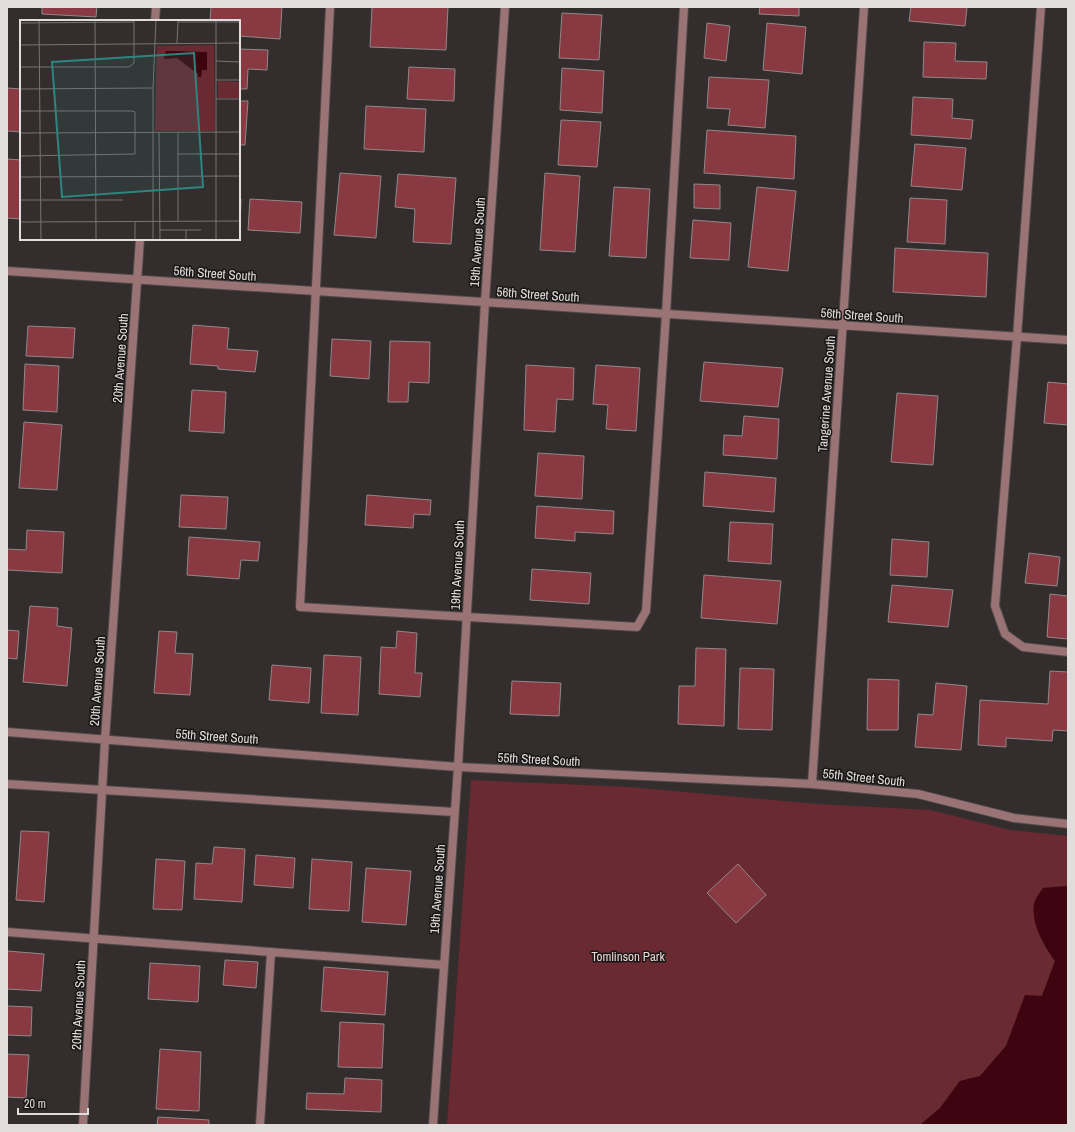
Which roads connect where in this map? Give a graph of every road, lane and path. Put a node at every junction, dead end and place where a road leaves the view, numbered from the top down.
1 (156, 7) edge
2 (330, 7) edge
3 (505, 7) edge
4 (684, 7) edge
5 (864, 7) edge
6 (1041, 7) edge
7 (155, 20) edge
8 (140, 240) edge
9 (7, 271) edge
10 (138, 280) junction
11 (314, 291) junction
12 (485, 302) junction
13 (666, 314) junction
14 (842, 326) junction
15 (1017, 337) junction
16 (1068, 340) edge
17 (466, 617) junction
18 (1068, 652) edge
19 (7, 732) edge
20 (105, 740) junction
21 (458, 767) junction
22 (7, 784) edge
23 (812, 784) junction
24 (102, 790) junction
25 (454, 812) junction
26 (1068, 824) edge
27 (7, 932) edge
28 (93, 939) junction
29 (271, 952) junction
30 (444, 965) junction
31 (82, 1125) edge
32 (260, 1125) edge
33 (433, 1125) edge

1 - 7 street
2 - 11 street
3 - 12 street, 19th Avenue South
4 - 13 street
5 - 14 street, Tangerine Avenue South
6 - 15 street
8 - 10 street, 20th Avenue South
9 - 10 street, 56th Street South
10 - 11 street, 56th Street South
10 - 20 street, 20th Avenue South
11 - 12 street, 56th Street South
11 - 17 street
12 - 13 street, 56th Street South
12 - 17 street, 19th Avenue South
13 - 14 street, 56th Street South
13 - 17 street
14 - 15 street, 56th Street South
14 - 23 street, Tangerine Avenue South
15 - 16 street, 56th Street South
15 - 18 street
17 - 21 street, 19th Avenue South
19 - 20 street, 55th Street South
20 - 21 street, 55th Street South
20 - 24 street, 20th Avenue South
21 - 23 street, 55th Street South
21 - 25 street, 19th Avenue South
22 - 24 street
23 - 26 street, 55th Street South
24 - 25 street
24 - 28 street, 20th Avenue South
25 - 30 street, 19th Avenue South
27 - 28 street
28 - 29 street
28 - 31 street, 20th Avenue South
29 - 30 street
29 - 32 street
30 - 33 street, 19th Avenue South

